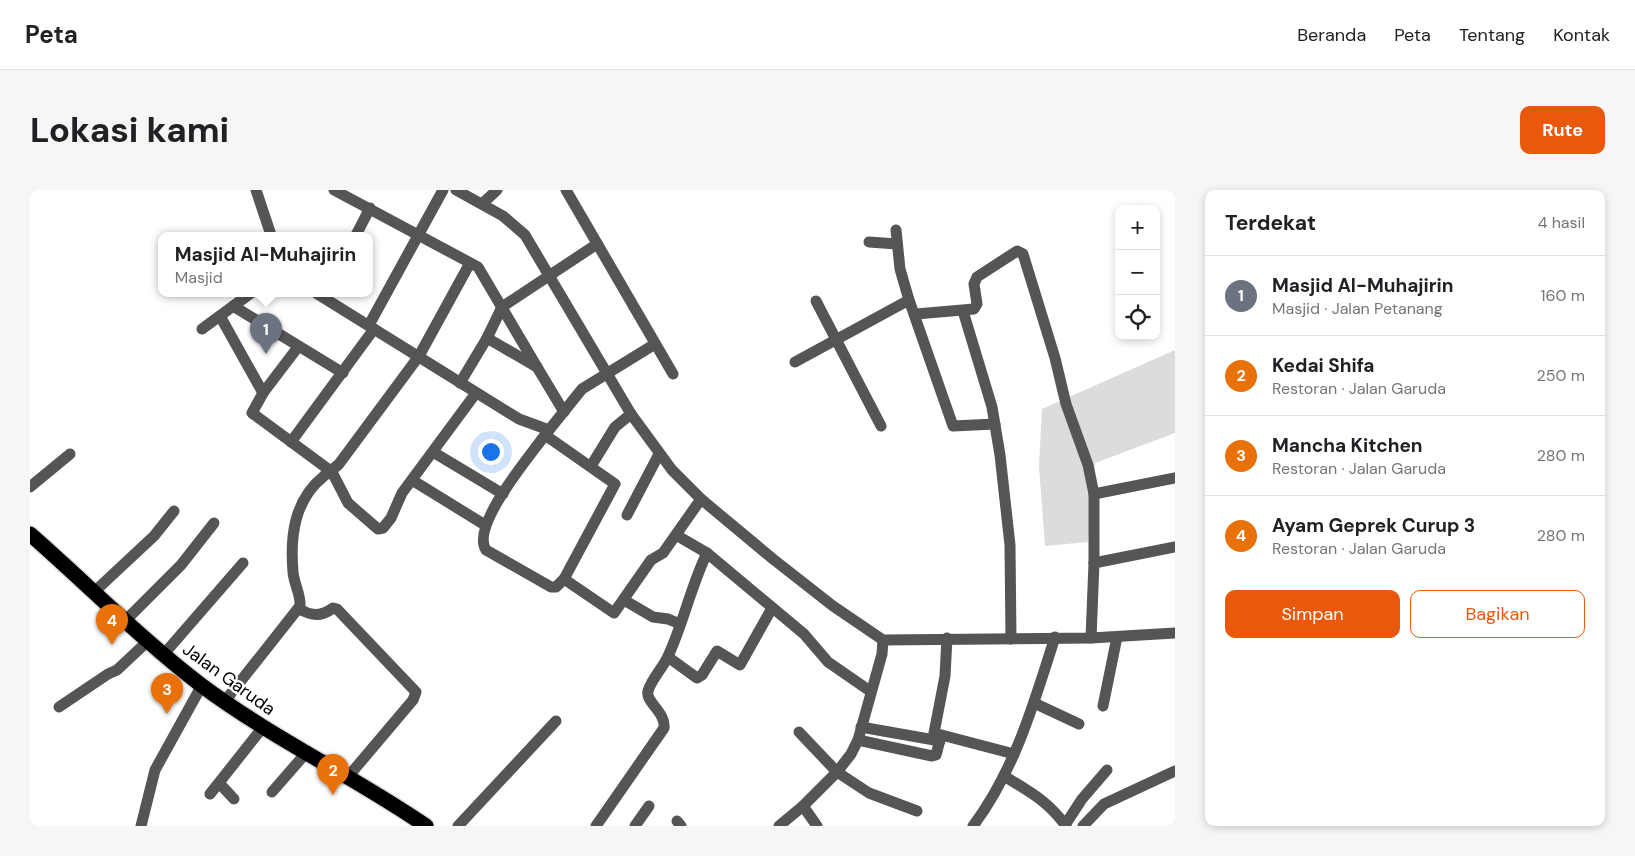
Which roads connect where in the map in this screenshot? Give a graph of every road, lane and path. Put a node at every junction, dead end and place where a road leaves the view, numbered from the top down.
1 (256, 190) edge
2 (334, 190) edge
3 (443, 190) edge
4 (456, 190) edge
5 (497, 190) edge
6 (568, 191) edge
7 (483, 203) junction
8 (370, 208) junction
9 (896, 230) dead end
10 (270, 232) edge
11 (358, 232) edge
12 (419, 234) junction
13 (869, 242) dead end
14 (596, 244) junction
15 (897, 244) junction
16 (470, 263) junction
17 (549, 276) junction
18 (245, 297) edge
19 (325, 297) edge
20 (909, 300) junction
21 (816, 301) dead end
22 (233, 306) junction
23 (502, 307) junction
24 (963, 311) junction
25 (916, 314) junction
26 (220, 316) junction
27 (371, 327) junction
28 (202, 328) dead end
29 (487, 338) junction
30 (838, 339) junction
31 (655, 344) junction
32 (298, 347) junction
33 (419, 356) junction
34 (795, 362) dead end
35 (536, 367) junction
36 (606, 373) junction
37 (342, 374) junction
38 (673, 374) dead end
39 (460, 383) junction
40 (476, 392) junction
41 (263, 393) junction
42 (564, 412) junction
43 (631, 414) junction
44 (995, 424) junction
45 (881, 426) dead end
46 (547, 432) junction
47 (291, 442) junction
48 (433, 452) junction
49 (70, 454) dead end
50 (659, 454) junction
51 (592, 466) junction
52 (332, 472) junction
53 (1175, 478) edge
54 (412, 480) junction
55 (30, 487) edge
56 (503, 494) junction
57 (1094, 494) junction
58 (701, 500) junction
59 (174, 512) dead end
60 (627, 515) dead end
61 (214, 523) dead end
62 (485, 525) junction
63 (676, 535) junction
64 (31, 536) edge
65 (1175, 548) edge
66 (708, 554) junction
67 (243, 563) dead end
68 (1094, 563) junction
69 (564, 579) junction
70 (94, 592) junction
71 (624, 600) junction
72 (772, 608) junction
73 (299, 609) junction
74 (126, 620) junction
75 (680, 624) junction
76 (1175, 633) edge
77 (1054, 637) junction
78 (1117, 637) junction
79 (947, 638) junction
80 (1091, 638) junction
81 (1011, 639) junction
82 (149, 640) junction
83 (883, 640) junction
84 (164, 654) junction
85 (668, 657) junction
86 (202, 685) junction
87 (870, 691) junction
88 (225, 701) junction
89 (1034, 703) junction
90 (1103, 706) dead end
91 (59, 707) dead end
92 (556, 722) dead end
93 (1079, 724) dead end
94 (263, 727) junction
95 (861, 727) junction
96 (799, 732) dead end
97 (941, 738) junction
98 (858, 740) junction
99 (306, 753) junction
100 (1014, 754) junction
101 (1107, 770) dead end
102 (1175, 771) edge
103 (836, 772) junction
104 (1004, 776) junction
105 (347, 778) junction
106 (220, 784) junction
107 (272, 792) dead end
108 (210, 794) dead end
109 (234, 799) dead end
110 (649, 806) dead end
111 (803, 806) junction
112 (917, 811) dead end
113 (1066, 825) edge
114 (141, 826) edge
115 (426, 826) edge
116 (458, 826) edge
117 (596, 826) edge
118 (635, 826) edge
119 (779, 826) edge
120 (817, 826) edge
121 (973, 826) edge
122 (1084, 826) edge

1 - 10 street
2 - 8 street
3 - 12 street
4 - 7 street
5 - 7 street
6 - 14 street
7 - 17 street
8 - 11 street
8 - 12 street
9 - 15 street
12 - 16 street
12 - 27 street
13 - 15 street
14 - 17 street
14 - 31 street
15 - 20 street
16 - 23 street
16 - 33 street
17 - 23 street
17 - 36 street
18 - 22 street
19 - 27 street
20 - 25 street
20 - 30 street
21 - 30 street
22 - 26 street
22 - 32 street
23 - 29 street
23 - 35 street
24 - 25 street
24 - 44 street
24 - 57 street
25 - 44 street
26 - 28 street
26 - 41 street
27 - 33 street
27 - 37 street
29 - 35 street
29 - 39 street
30 - 34 street
30 - 45 street
31 - 36 street
31 - 38 street
32 - 37 street
32 - 41 street
33 - 39 street
33 - 52 street
35 - 42 street
36 - 42 street
36 - 43 street
37 - 47 street
39 - 40 street
40 - 46 street
40 - 48 street
41 - 47 street
42 - 46 street
43 - 50 street
43 - 51 street
44 - 81 street
46 - 51 street
46 - 56 street
47 - 52 street
48 - 54 street
48 - 56 street
49 - 55 street
50 - 58 street
50 - 60 street
51 - 69 street
52 - 54 street
52 - 73 street
53 - 57 street
54 - 62 street
56 - 62 street
57 - 68 street
58 - 63 street
58 - 83 street
59 - 70 street
61 - 74 street
62 - 69 street
63 - 66 street
63 - 71 street
64 - 70 highway, Jalan Garuda
65 - 68 street
66 - 72 street
66 - 75 street
67 - 84 street
68 - 80 street
69 - 71 street
70 - 74 highway, Jalan Garuda
71 - 75 street
72 - 85 street
72 - 87 street
73 - 88 street
73 - 105 street
74 - 82 highway, Jalan Garuda
75 - 85 street
76 - 78 street
77 - 80 street
77 - 81 street
77 - 89 street
78 - 80 street
78 - 90 street
79 - 81 street
79 - 83 street
79 - 97 street
82 - 84 highway, Jalan Garuda
82 - 91 street
83 - 87 street
84 - 86 highway, Jalan Garuda
85 - 117 street
86 - 88 highway, Jalan Garuda
86 - 114 street
87 - 95 street
88 - 94 highway, Jalan Garuda
89 - 93 street
89 - 100 street
92 - 116 street
94 - 99 highway, Jalan Garuda
94 - 106 street
95 - 97 street
95 - 98 street
96 - 103 street
97 - 98 street
97 - 100 street
98 - 103 street
99 - 105 highway, Jalan Garuda
99 - 107 street
100 - 104 street
101 - 113 street
102 - 122 street
103 - 111 street
103 - 112 street
104 - 113 street
104 - 121 street
105 - 115 highway, Jalan Garuda
106 - 108 street
106 - 109 street
110 - 118 street
111 - 119 street
111 - 120 street

